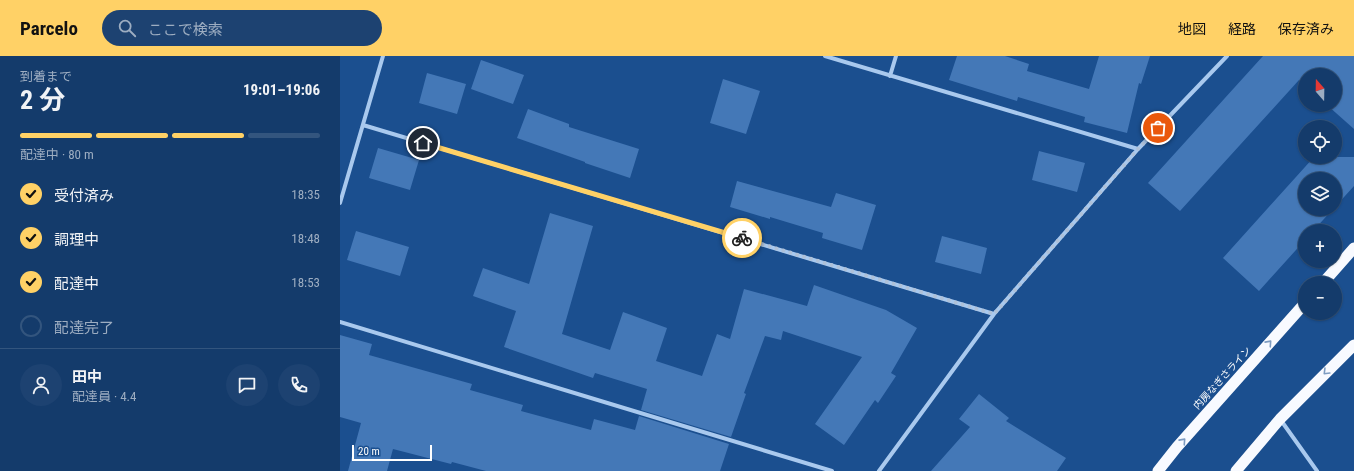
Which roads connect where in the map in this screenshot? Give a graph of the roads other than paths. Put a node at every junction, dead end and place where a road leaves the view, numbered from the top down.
1 (383, 56) edge
2 (825, 56) edge
3 (896, 56) edge
4 (1227, 56) edge
5 (890, 76) junction
6 (363, 125) junction
7 (1138, 149) junction
8 (340, 203) edge
9 (1354, 248) edge
10 (1329, 276) edge
11 (1298, 311) edge
12 (994, 314) junction
13 (340, 322) edge
14 (1354, 345) edge
15 (1280, 419) junction
16 (832, 471) edge
17 (879, 471) edge
18 (1158, 471) edge
19 (1236, 471) edge
20 (1317, 471) edge

1 - 6 street
2 - 5 street
3 - 5 street
4 - 7 street
5 - 7 street
6 - 8 street
6 - 12 street
7 - 12 street
9 - 10 highway
18 -> 11 highway, 内房なぎさライン
12 - 17 street
13 - 16 street
14 -> 15 highway
15 - 19 highway
15 - 20 street

